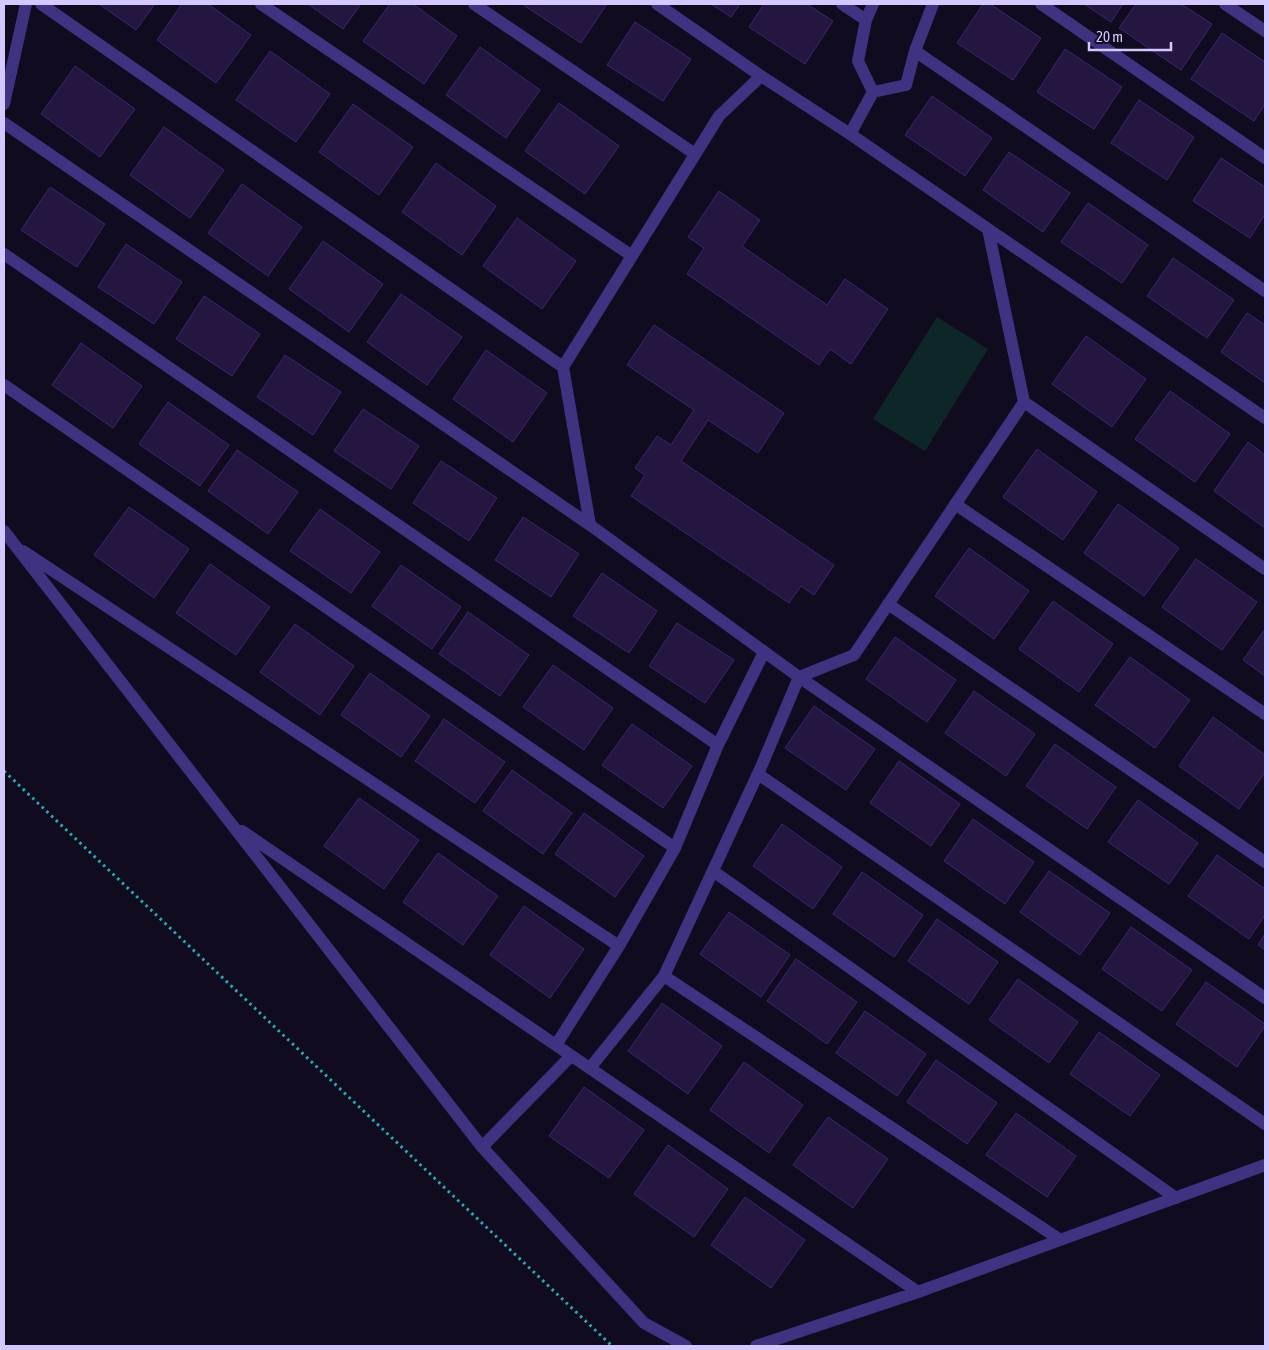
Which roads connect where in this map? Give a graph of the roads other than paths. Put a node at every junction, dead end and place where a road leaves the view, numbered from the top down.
1 (26, 4) edge
2 (41, 4) edge
3 (261, 4) edge
4 (474, 4) edge
5 (656, 4) edge
6 (842, 4) edge
7 (873, 4) edge
8 (933, 4) edge
9 (1041, 4) edge
10 (1226, 4) edge
11 (866, 20) junction
12 (1265, 31) edge
13 (915, 51) junction
14 (762, 76) junction
15 (873, 92) junction
16 (4, 104) edge
17 (4, 123) edge
18 (850, 134) junction
19 (696, 154) junction
20 (1265, 158) edge
21 (988, 229) junction
22 (4, 254) edge
23 (632, 256) junction
24 (1265, 291) edge
25 (563, 367) junction
26 (4, 384) edge
27 (1024, 402) junction
28 (1265, 418) edge
29 (955, 504) junction
30 (590, 525) junction
31 (4, 531) edge
32 (14, 545) junction
33 (1265, 570) edge
34 (888, 604) junction
35 (764, 652) junction
36 (799, 677) junction
37 (1265, 714) edge
38 (718, 745) junction
39 (758, 774) junction
40 (231, 824) junction
41 (675, 848) junction
42 (1265, 862) edge
43 (713, 871) junction
44 (619, 946) junction
45 (664, 976) junction
46 (1265, 998) edge
47 (556, 1045) junction
48 (571, 1056) junction
49 (590, 1068) junction
50 (1265, 1124) edge
51 (482, 1147) junction
52 (1265, 1165) edge
53 (1176, 1198) junction
54 (1060, 1239) junction
55 (918, 1292) junction
56 (686, 1346) edge
57 (756, 1346) edge

1 - 16 street
2 - 25 street
3 - 23 street
4 - 19 street
5 - 14 street
6 - 11 street
7 - 11 street
8 - 13 street
9 - 20 street
10 - 12 street
11 - 15 street
13 - 15 street
13 - 24 street
14 - 18 street
14 - 19 street
15 - 18 street
17 - 30 street
18 - 21 street
19 - 23 street
21 - 27 street
21 - 28 street
22 - 38 street
23 - 25 street
25 - 30 street
26 - 41 street
27 - 29 street
27 - 33 street
29 - 34 street
29 - 37 street
30 - 35 street
31 - 32 street
32 - 40 street
32 - 44 street
34 - 36 street
34 - 42 street
35 - 36 street
35 - 38 street
36 - 39 street
36 - 46 street
38 - 41 street
39 - 43 street
39 - 50 street
40 - 47 street
40 - 51 street
41 - 44 street
43 - 45 street
43 - 53 street
44 - 47 street
45 - 49 street
45 - 54 street
47 - 48 street
48 - 49 street
48 - 51 street
49 - 55 street
51 - 56 street
52 - 53 street
53 - 54 street
54 - 55 street
55 - 57 street

